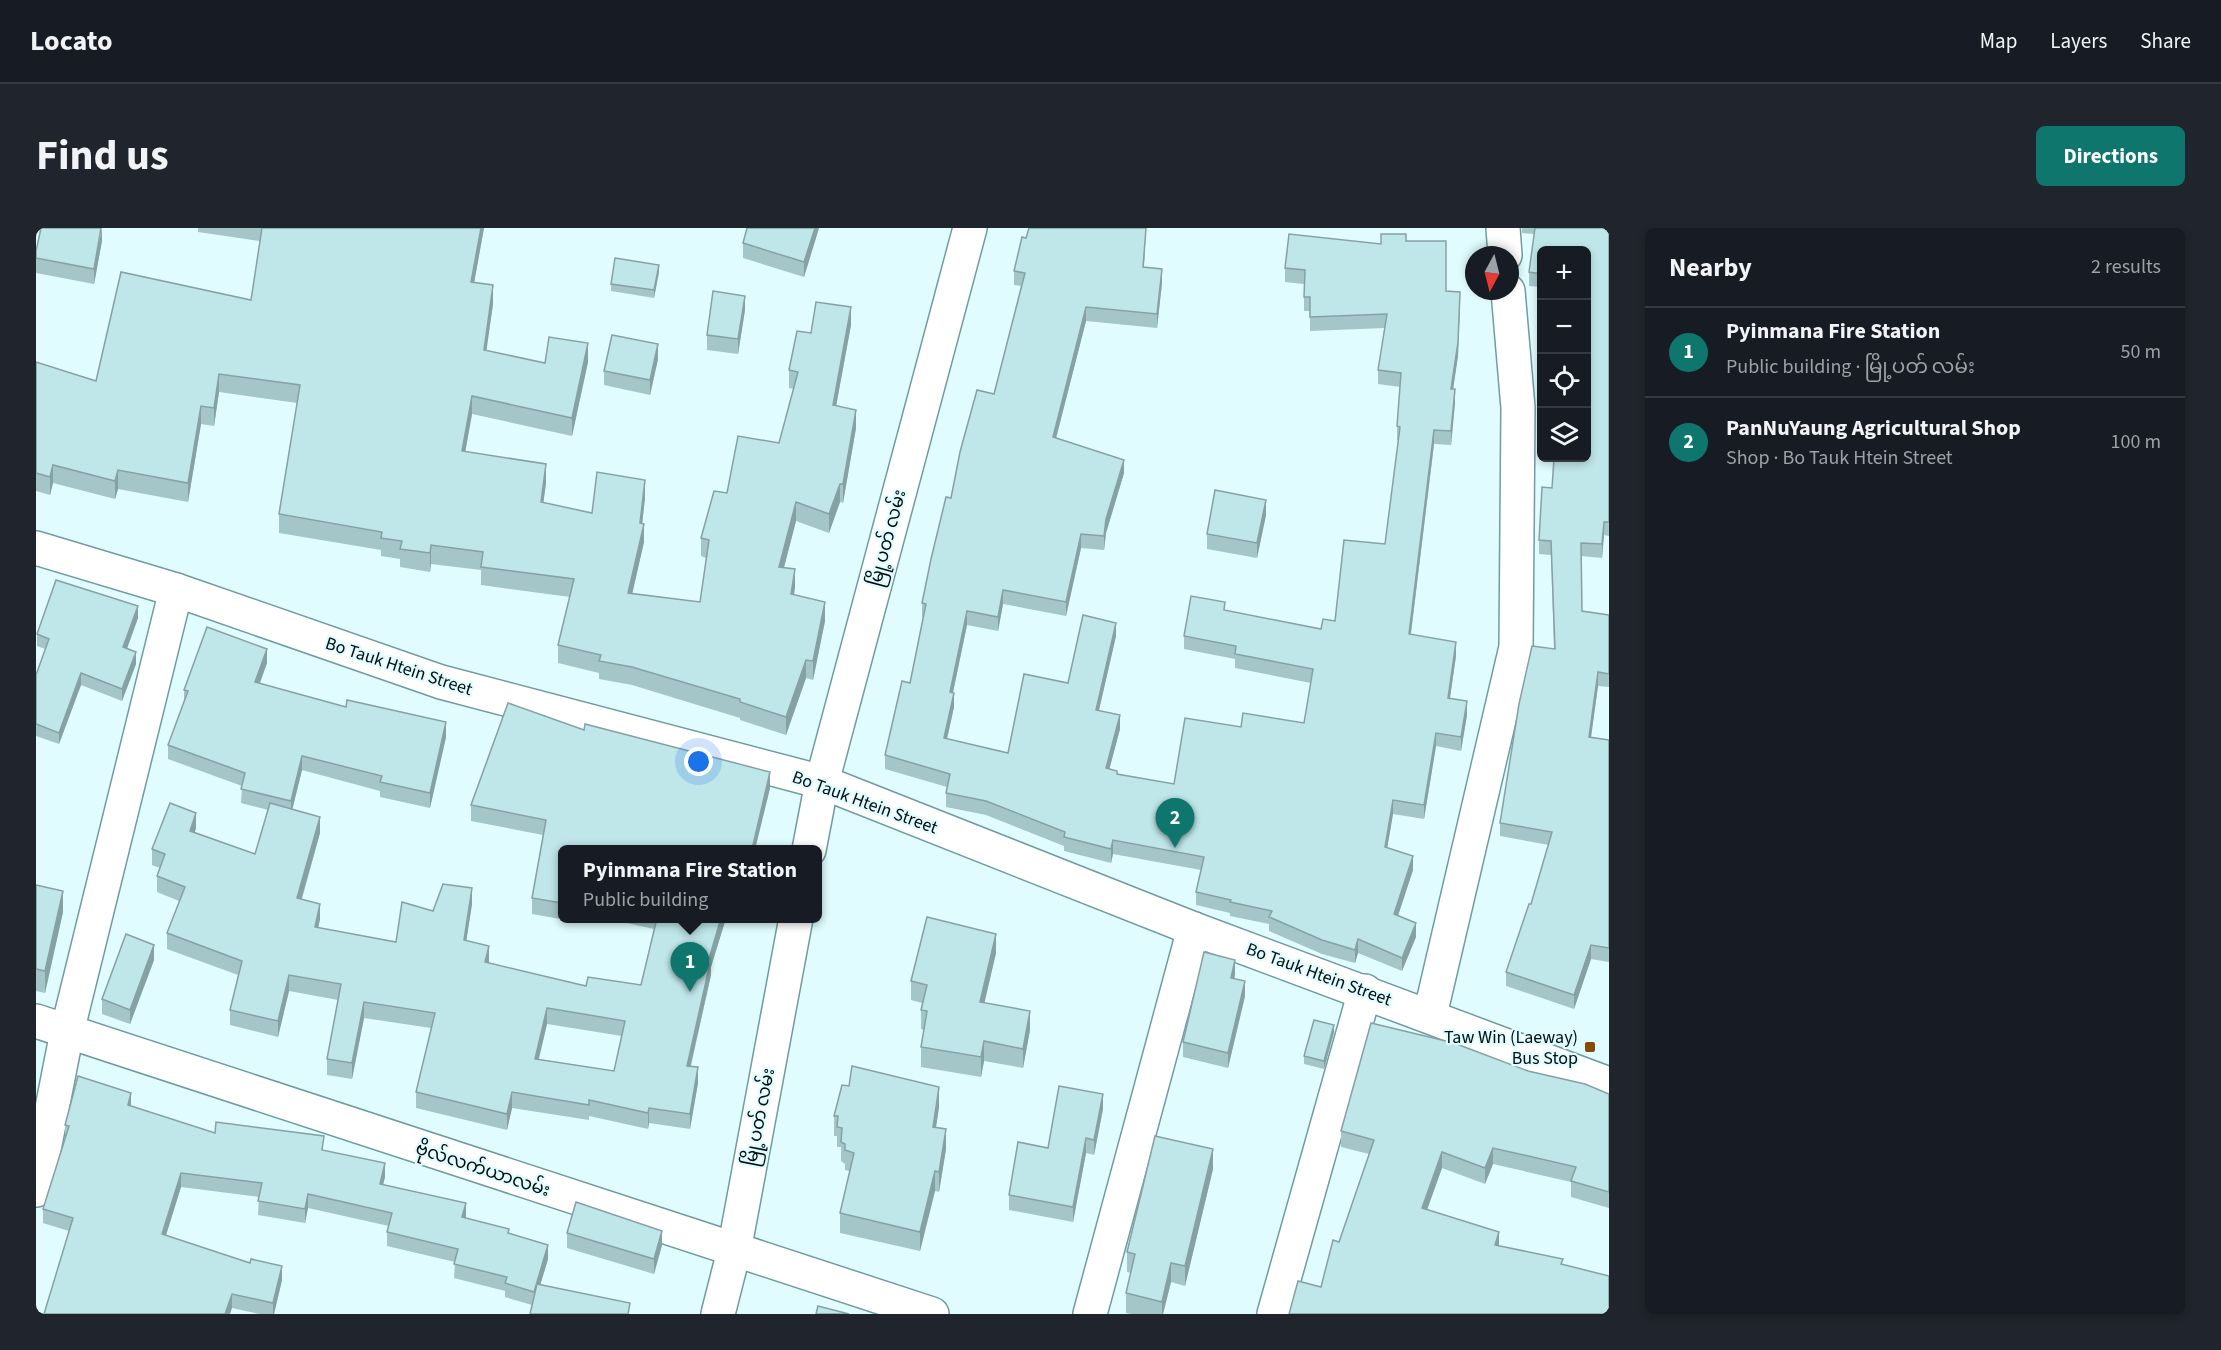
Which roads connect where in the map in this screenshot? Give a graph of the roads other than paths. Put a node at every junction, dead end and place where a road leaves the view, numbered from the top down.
1 (970, 228) edge
2 (1503, 228) edge
3 (1504, 246) edge
4 (1509, 300) edge
5 (36, 548) edge
6 (176, 590) junction
7 (822, 783) junction
8 (810, 845) edge
9 (795, 923) edge
10 (1194, 929) junction
11 (1365, 991) junction
12 (1430, 1015) junction
13 (36, 1021) edge
14 (67, 1032) junction
15 (1609, 1084) edge
16 (36, 1190) edge
17 (734, 1251) junction
18 (718, 1314) edge
19 (932, 1314) edge
20 (1090, 1314) edge
21 (1274, 1314) edge

1 - 7 street, မြို့ပတ် လမ်း
2 - 3 street
4 - 12 street
5 - 6 street, Bo Tauk Htein Street
6 - 7 street, Bo Tauk Htein Street
6 - 14 street
7 - 8 street, မြို့ပတ် လမ်း
7 - 10 street, Bo Tauk Htein Street
9 - 17 street, မြို့ပတ် လမ်း
10 - 11 street, Bo Tauk Htein Street
10 - 20 street
11 - 12 street, Bo Tauk Htein Street
11 - 21 street
12 - 15 street, Bo Tauk Htein Street
13 - 14 street, ဗိုလ်လက်ယာလမ်း
14 - 16 street
14 - 17 street, ဗိုလ်လက်ယာလမ်း
17 - 18 street, မြို့ပတ် လမ်း
17 - 19 street, ဗိုလ်လက်ယာလမ်း

